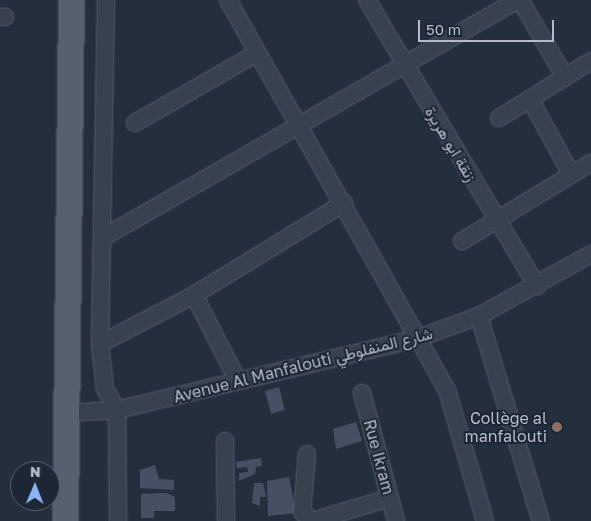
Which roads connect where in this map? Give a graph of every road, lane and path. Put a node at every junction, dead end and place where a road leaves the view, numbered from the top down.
1 (71, 0) edge
2 (106, 0) edge
3 (228, 0) edge
4 (367, 0) edge
5 (519, 0) edge
6 (257, 53) junction
7 (591, 62) edge
8 (405, 66) junction
9 (565, 77) junction
10 (530, 99) junction
11 (499, 118) dead end
12 (135, 123) dead end
13 (300, 124) junction
14 (591, 163) edge
15 (571, 174) junction
16 (344, 203) junction
17 (496, 220) junction
18 (102, 238) junction
19 (462, 241) dead end
20 (591, 254) edge
21 (538, 286) junction
22 (194, 295) junction
23 (479, 316) junction
24 (416, 339) junction
25 (100, 344) junction
26 (238, 381) junction
27 (362, 393) dead end
28 (117, 410) junction
29 (65, 413) junction
30 (225, 441) dead end
31 (307, 454) dead end
32 (389, 498) junction
33 (65, 521) edge
34 (118, 521) edge
35 (226, 521) edge
36 (313, 521) edge
37 (396, 521) edge
38 (485, 521) edge
39 (541, 521) edge

1 - 29 main road
2 - 18 street
3 - 6 street
4 - 8 street, زنقة ابو هريرة
5 - 8 street
5 - 9 street
6 - 12 street
6 - 13 street
7 - 9 street
8 - 13 street
8 - 17 street, زنقة ابو هريرة
9 - 10 street
10 - 11 street
10 - 15 street
13 - 16 street
13 - 18 street
14 - 15 street
15 - 17 street
16 - 22 street
16 - 24 street
17 - 19 street
17 - 21 street, زنقة ابو هريرة
18 - 25 street
20 - 21 street, Avenue Al Manfalouti شارع المنفلوطي
21 - 23 street, Avenue Al Manfalouti شارع المنفلوطي
22 - 25 street
22 - 26 street
23 - 24 street, Avenue Al Manfalouti شارع المنفلوطي
23 - 39 street
24 - 26 street, Avenue Al Manfalouti شارع المنفلوطي
24 - 38 street
25 - 28 street
26 - 28 street, Avenue Al Manfalouti شارع المنفلوطي
27 - 32 street, Rue Ikram
28 - 29 street, Avenue Al Manfalouti شارع المنفلوطي
28 - 34 street
29 - 33 main road
30 - 35 street
31 - 36 street
32 - 36 street
32 - 37 street, Rue Ikram

